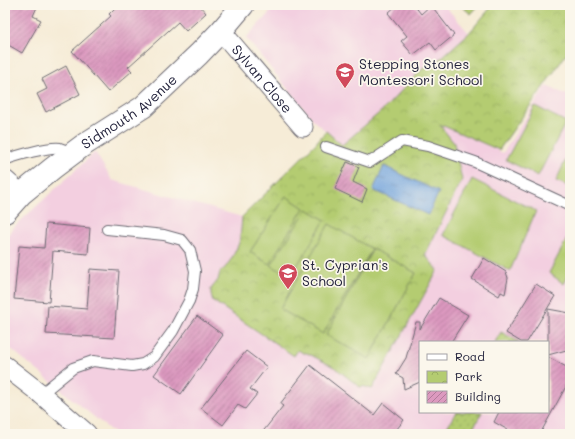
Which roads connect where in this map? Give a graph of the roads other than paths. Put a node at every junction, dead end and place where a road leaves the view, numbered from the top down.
1 (239, 6) edge
2 (221, 31) junction
3 (303, 127) dead end
4 (326, 147) dead end
5 (71, 155) junction
6 (5, 160) edge
7 (5, 180) edge
8 (21, 194) junction
9 (570, 206) edge
10 (5, 212) edge
11 (108, 229) dead end
12 (5, 366) edge
13 (41, 394) junction
14 (87, 434) edge

1 - 2 street, Sidmouth Avenue
2 - 3 street, Sylvan Close
2 - 5 street, Sidmouth Avenue
4 - 9 lane
5 - 6 lane
5 - 8 street, Sidmouth Avenue
7 - 8 street
8 - 10 street, Sidmouth Avenue
11 - 13 lane
12 - 13 street
13 - 14 street

